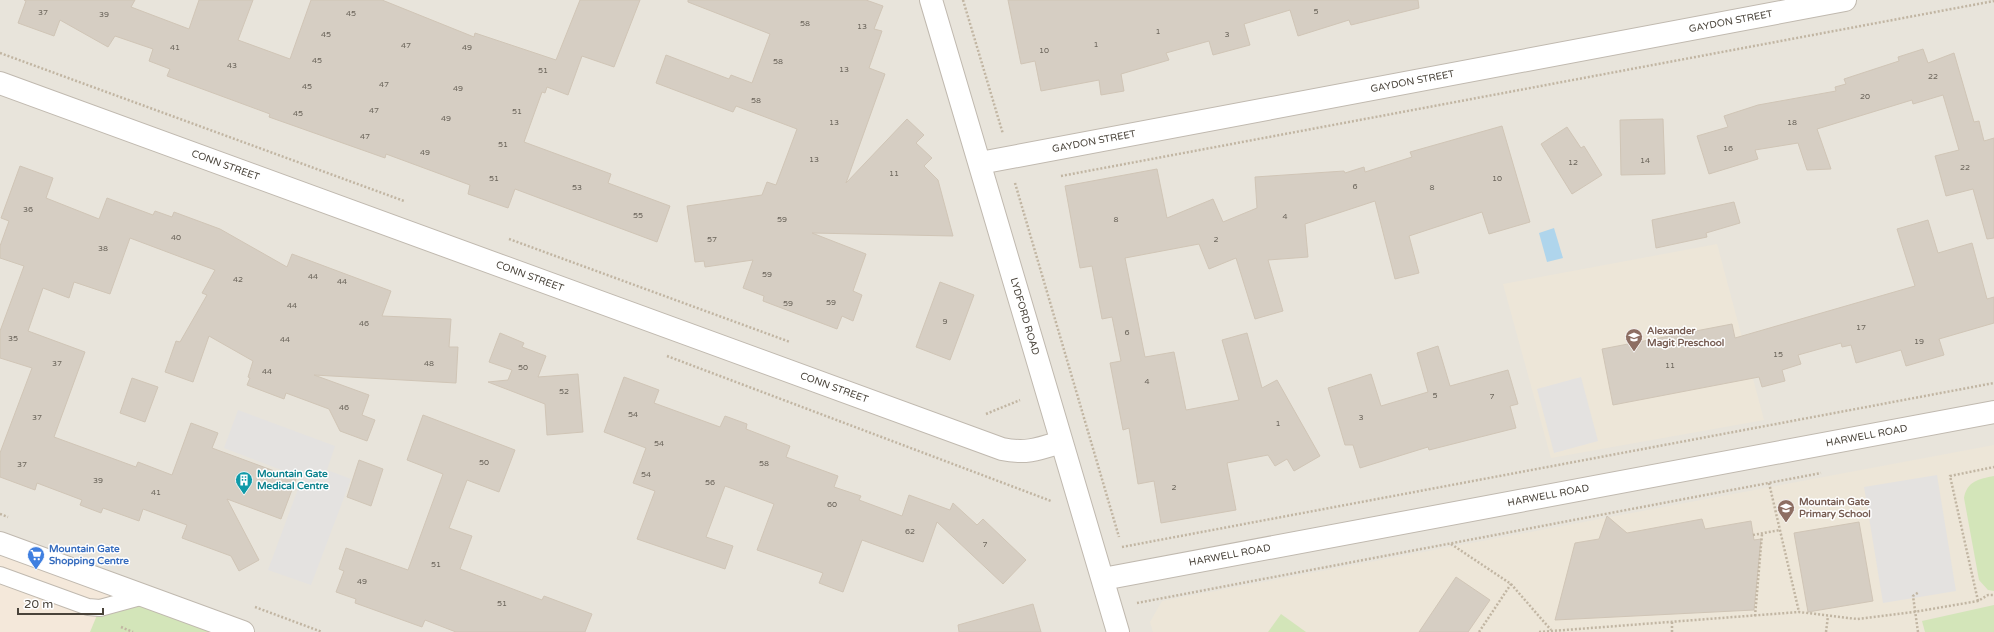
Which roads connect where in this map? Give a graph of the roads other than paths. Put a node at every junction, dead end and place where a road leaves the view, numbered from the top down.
1 (931, 0) edge
2 (1845, 0) edge
3 (0, 83) edge
4 (980, 162) junction
5 (1994, 412) edge
6 (1061, 442) junction
7 (0, 543) edge
8 (0, 575) edge
9 (1103, 579) junction
10 (144, 596) junction
11 (243, 632) edge
12 (1118, 632) edge

1 - 4 street, LYDFORD ROAD
2 - 4 street, GAYDON STREET
3 - 6 street, CONN STREET
4 - 6 street, LYDFORD ROAD
5 - 9 street, HARWELL ROAD
6 - 9 street, LYDFORD ROAD
7 - 10 street
8 - 10 lane
9 - 12 street, LYDFORD ROAD
10 - 11 street

